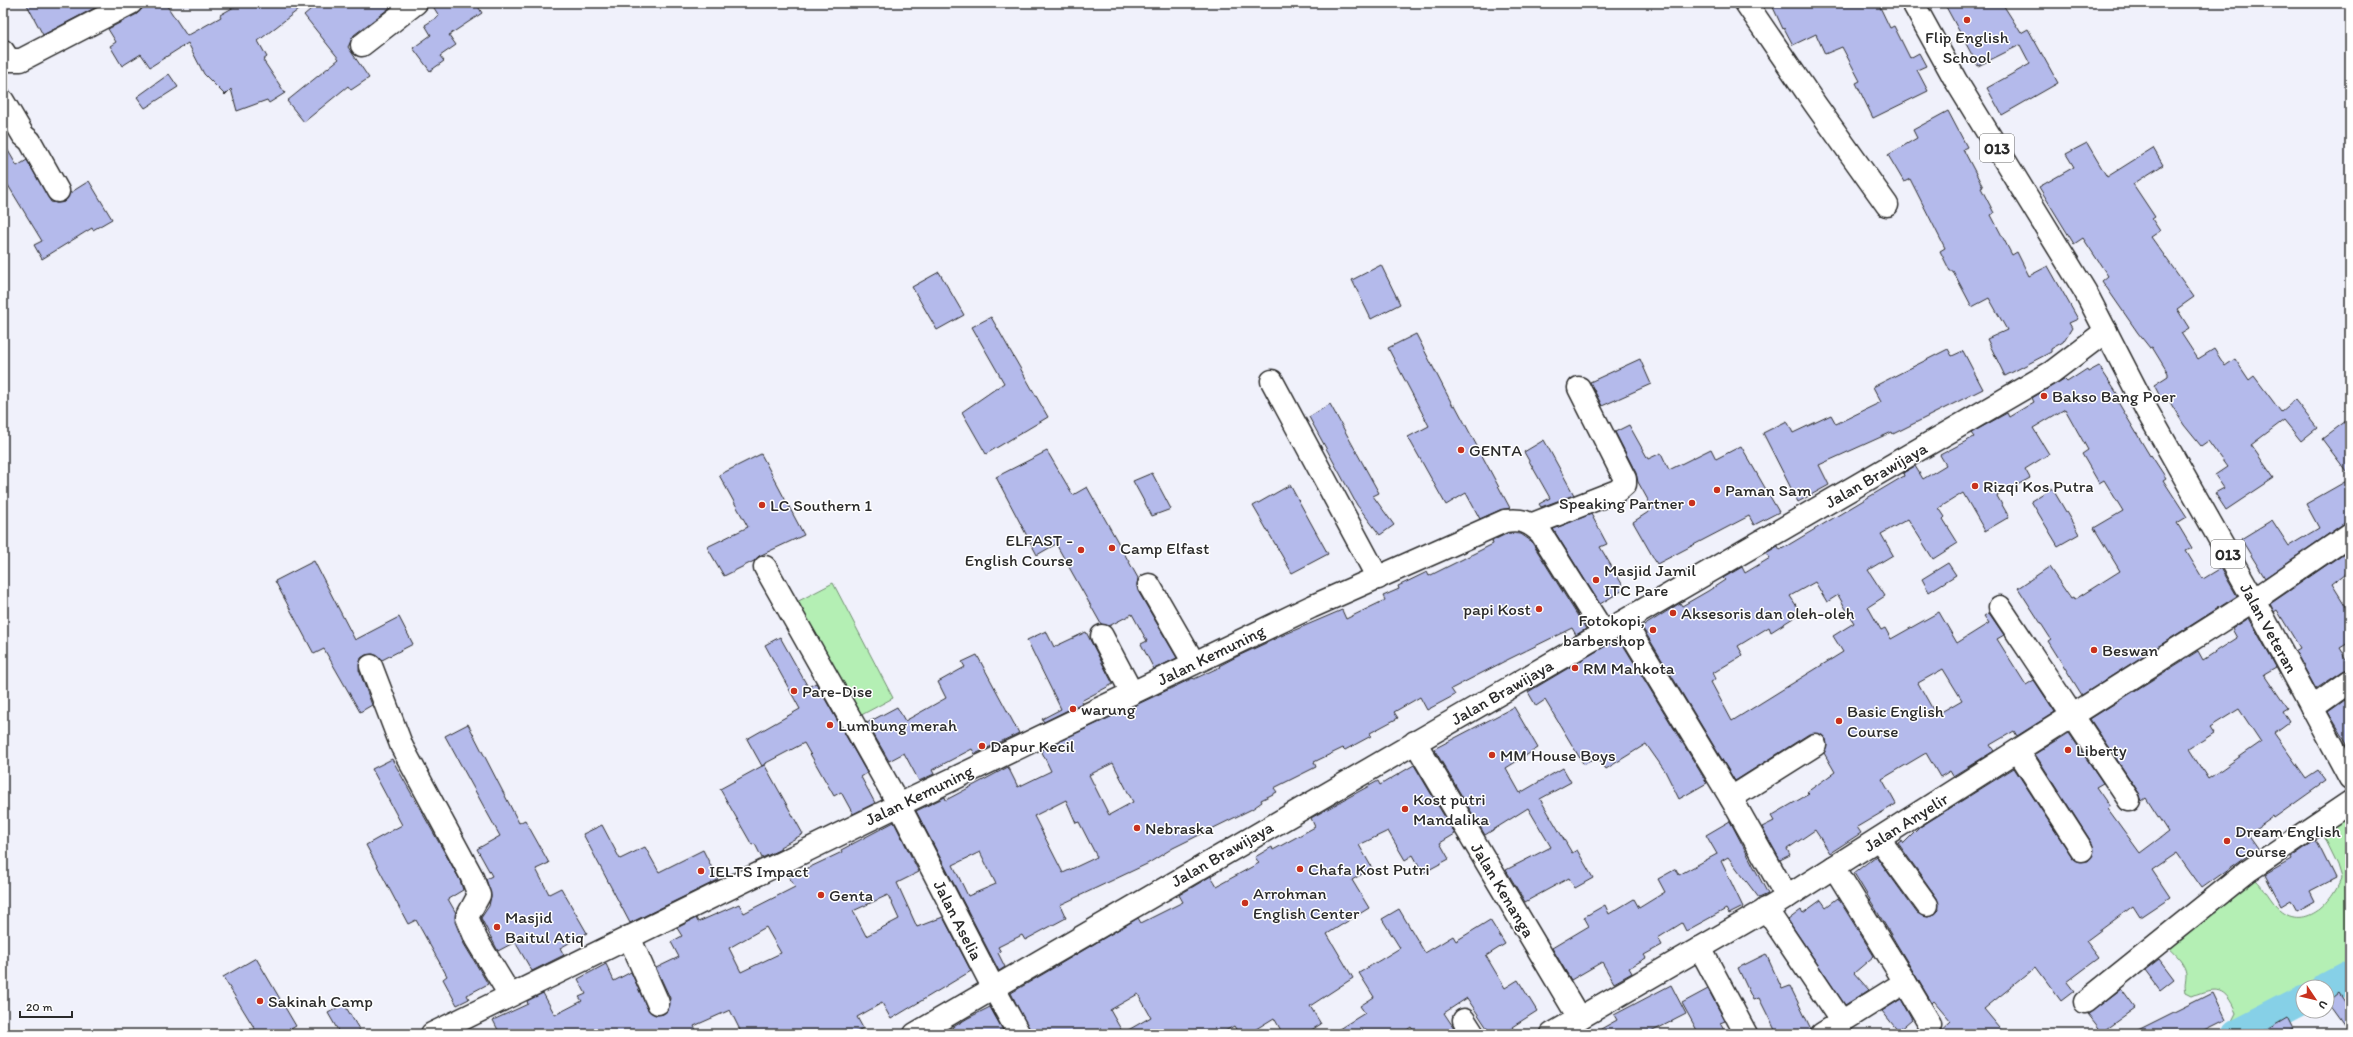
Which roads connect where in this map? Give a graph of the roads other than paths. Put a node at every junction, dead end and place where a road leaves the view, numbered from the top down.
1 (131, 3) edge
2 (416, 3) edge
3 (1746, 3) edge
4 (1913, 3) edge
5 (362, 45) dead end
6 (5, 59) edge
7 (3, 101) edge
8 (58, 191) dead end
9 (1888, 205) dead end
10 (2106, 331) junction
11 (1272, 381) dead end
12 (1579, 388) dead end
13 (1533, 524) junction
14 (2350, 534) edge
15 (766, 567) dead end
16 (1378, 578) junction
17 (1150, 585) dead end
18 (2254, 600) junction
19 (2000, 607) dead end
20 (1624, 622) junction
21 (1604, 633) junction
22 (1102, 636) dead end
23 (1194, 663) junction
24 (371, 666) dead end
25 (2350, 681) edge
26 (1132, 693) junction
27 (2312, 708) junction
28 (2072, 716) junction
29 (1415, 742) junction
30 (1815, 745) dead end
31 (2018, 751) junction
32 (2350, 778) edge
33 (1731, 798) junction
34 (2129, 800) dead end
35 (2350, 802) edge
36 (899, 805) junction
37 (1879, 839) junction
38 (2082, 850) dead end
39 (1834, 867) junction
40 (1787, 897) junction
41 (1926, 905) dead end
42 (1766, 909) junction
43 (629, 937) junction
44 (1700, 948) junction
45 (1905, 982) junction
46 (993, 987) junction
47 (510, 995) junction
48 (2085, 1002) dead end
49 (658, 1003) dead end
50 (1579, 1018) junction
51 (1842, 1022) junction
52 (1930, 1024) dead end
53 (432, 1034) edge
54 (915, 1034) edge
55 (1019, 1034) edge
56 (1552, 1034) edge
57 (1746, 1034) edge
58 (1822, 1034) edge

1 - 6 street
2 - 5 street
3 - 9 street
4 - 10 street, 013
7 - 8 street
10 - 18 street, Jalan Veteran / 013
10 - 20 street, Jalan Brawijaya
11 - 16 street
12 - 13 street
13 - 16 street, Jalan Kemuning
13 - 21 street
14 - 18 street, Jalan Anyelir
15 - 36 street, Jalan Aselia
16 - 23 street, Jalan Kemuning
17 - 23 street
18 - 27 street, Jalan Veteran / 013
18 - 28 street, Jalan Anyelir
19 - 28 street
20 - 21 street, Jalan Brawijaya
20 - 33 street
21 - 29 street, Jalan Brawijaya
22 - 26 street
23 - 26 street, Jalan Kemuning
24 - 47 street
25 - 27 street
26 - 36 street, Jalan Kemuning
27 - 32 street, Jalan Veteran / 013
28 - 31 street, Jalan Anyelir
28 - 34 street
29 - 46 street, Jalan Brawijaya
29 - 50 street, Jalan Kenanga
30 - 33 street
31 - 37 street, Jalan Anyelir
31 - 38 street
33 - 40 street
35 - 48 street
36 - 43 street, Jalan Kemuning
36 - 46 street, Jalan Aselia
37 - 39 street, Jalan Anyelir
37 - 41 street
39 - 40 street, Jalan Anyelir
39 - 45 street
40 - 42 street, Jalan Anyelir
42 - 44 street, Jalan Anyelir
42 - 51 street
43 - 47 street, Jalan Kemuning
43 - 49 street
44 - 50 street, Jalan Anyelir
44 - 57 street
45 - 51 street
45 - 52 street
46 - 54 street, Jalan Brawijaya
46 - 55 street, Jalan Aselia
47 - 53 street, Jalan Kemuning
50 - 56 street, Jalan Anyelir
51 - 58 street

